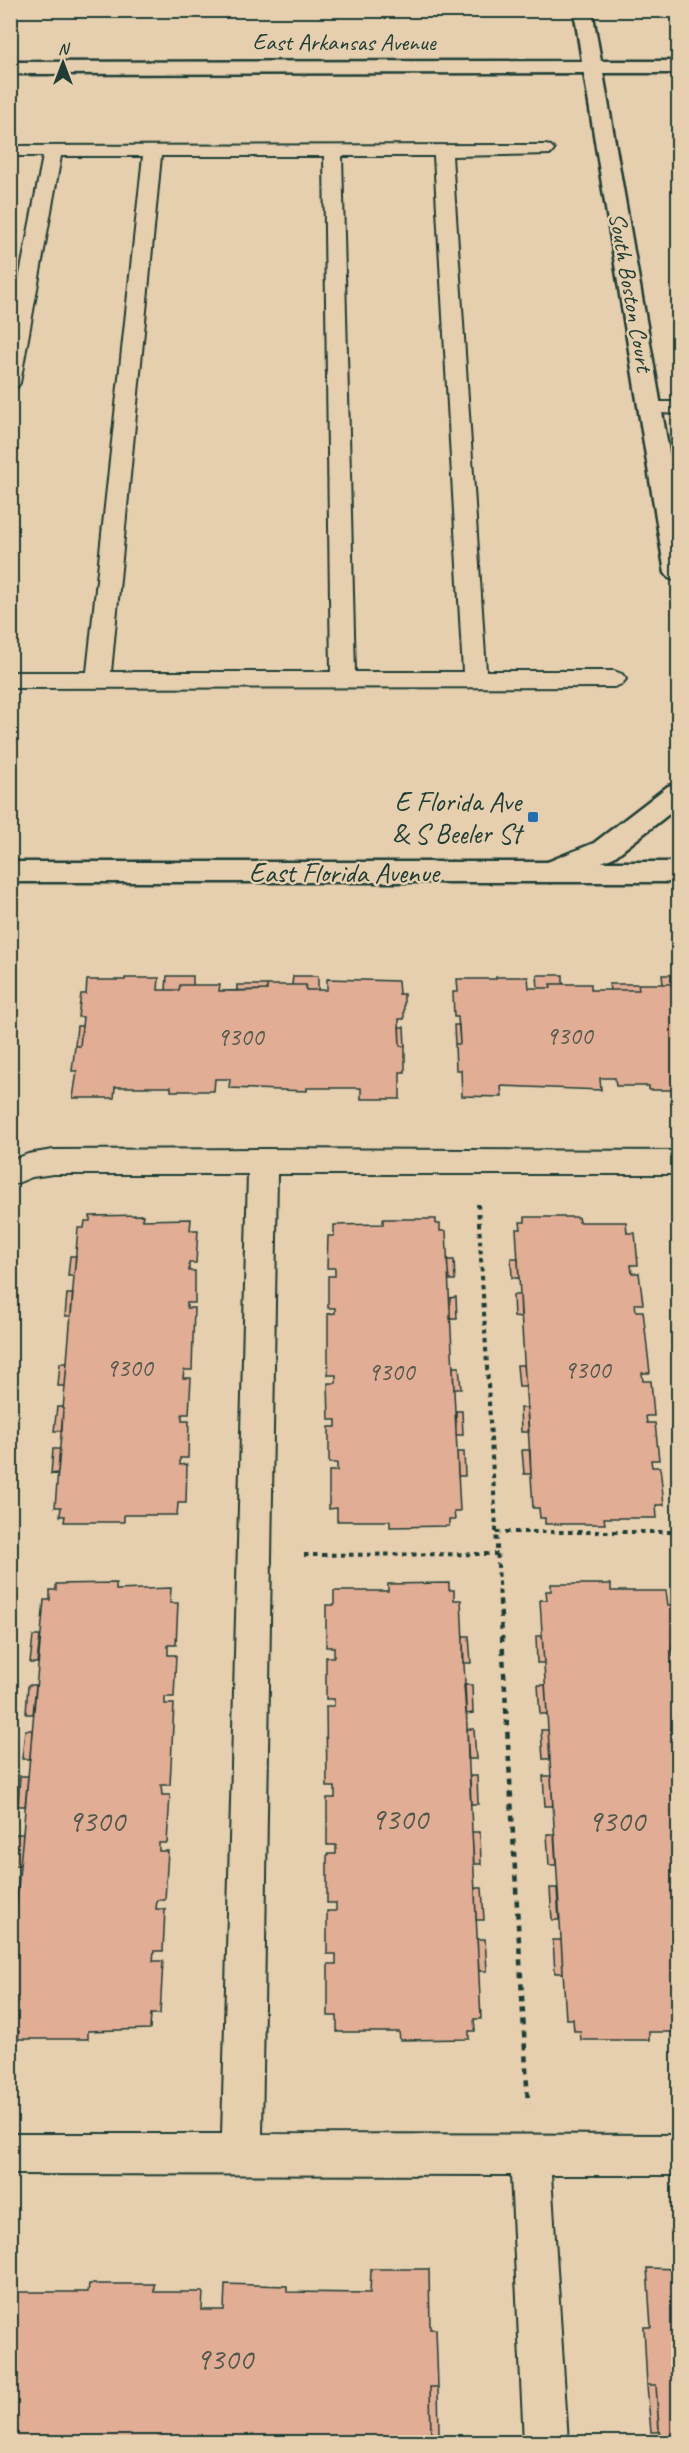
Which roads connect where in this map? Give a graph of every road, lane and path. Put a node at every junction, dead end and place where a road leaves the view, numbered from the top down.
1 (582, 10) edge
2 (592, 67) junction
3 (678, 67) edge
4 (10, 68) edge
5 (153, 150) junction
6 (333, 150) junction
7 (443, 150) junction
8 (545, 150) dead end
9 (10, 151) edge
10 (53, 151) junction
11 (10, 383) edge
12 (651, 408) junction
13 (678, 408) edge
14 (678, 573) edge
15 (475, 679) junction
16 (614, 679) dead end
17 (10, 680) edge
18 (98, 680) junction
19 (343, 680) junction
20 (678, 793) edge
21 (10, 872) edge
22 (549, 872) junction
23 (678, 872) edge
24 (262, 1161) junction
25 (476, 1162) junction
26 (678, 1162) edge
27 (10, 1174) edge
28 (496, 1532) junction
29 (678, 1532) edge
30 (498, 1554) junction
31 (255, 1555) junction
32 (242, 2153) junction
33 (10, 2154) edge
34 (530, 2155) junction
35 (678, 2155) edge
36 (546, 2442) edge

1 - 2 street, South Boston Court
2 - 3 street, East Arkansas Avenue
2 - 4 street, East Arkansas Avenue
2 - 12 street, South Boston Court
5 - 6 lane
5 - 10 lane
5 - 18 lane
6 - 7 lane
6 - 19 lane
7 - 8 lane
7 - 15 lane
9 - 10 lane
10 - 11 lane
12 - 13 lane
12 - 14 street, South Boston Court
15 - 16 lane
15 - 19 lane
17 - 18 lane
18 - 19 lane
20 - 22 street
21 - 22 street, East Florida Avenue
22 - 23 street, East Florida Avenue
24 - 25 lane
24 - 27 lane
24 - 31 lane
25 - 26 lane
25 - 28 path
28 - 29 path
28 - 30 path
30 - 31 path
30 - 34 path
31 - 32 lane
32 - 33 lane
32 - 34 lane
34 - 35 lane
34 - 36 lane

